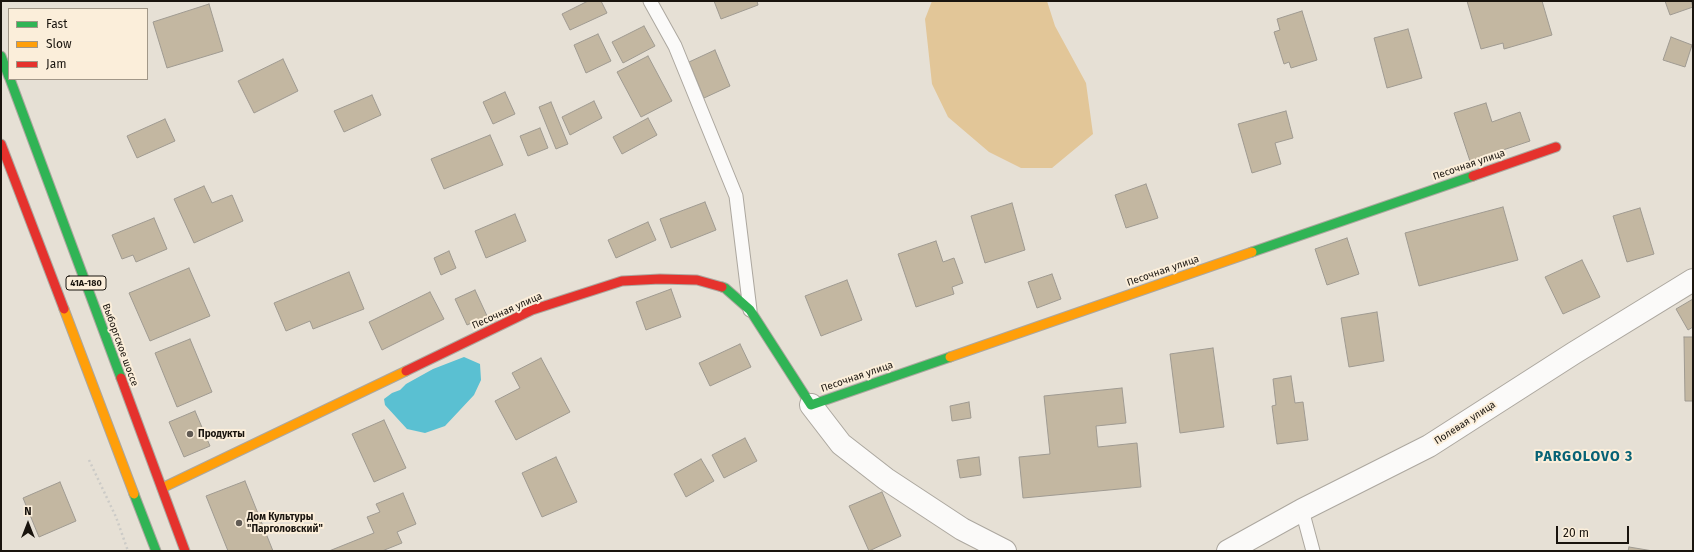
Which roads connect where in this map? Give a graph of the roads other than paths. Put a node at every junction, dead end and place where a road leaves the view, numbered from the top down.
1 (650, 1) edge
2 (1, 56) edge
3 (8, 75) edge
4 (10, 80) edge
5 (1, 144) edge
6 (1556, 147) dead end
7 (1693, 280) edge
8 (750, 310) junction
9 (811, 405) junction
10 (162, 488) junction
11 (1302, 510) junction
12 (156, 551) edge
13 (185, 551) edge
14 (1005, 551) edge
15 (1228, 551) edge
16 (1313, 551) edge

1 - 8 lane
2 - 3 street, Выборгское шоссе / 41А-180
4 - 10 street, Выборгское шоссе / 41А-180
5 - 12 street, 41А-180
6 - 9 street, Песочная улица
7 - 11 street, Полевая улица
8 - 9 street, Песочная улица
8 - 10 street, Песочная улица
9 - 14 street
10 - 13 street, Выборгское шоссе / 41А-180
11 - 15 street, Полевая улица
11 - 16 lane

